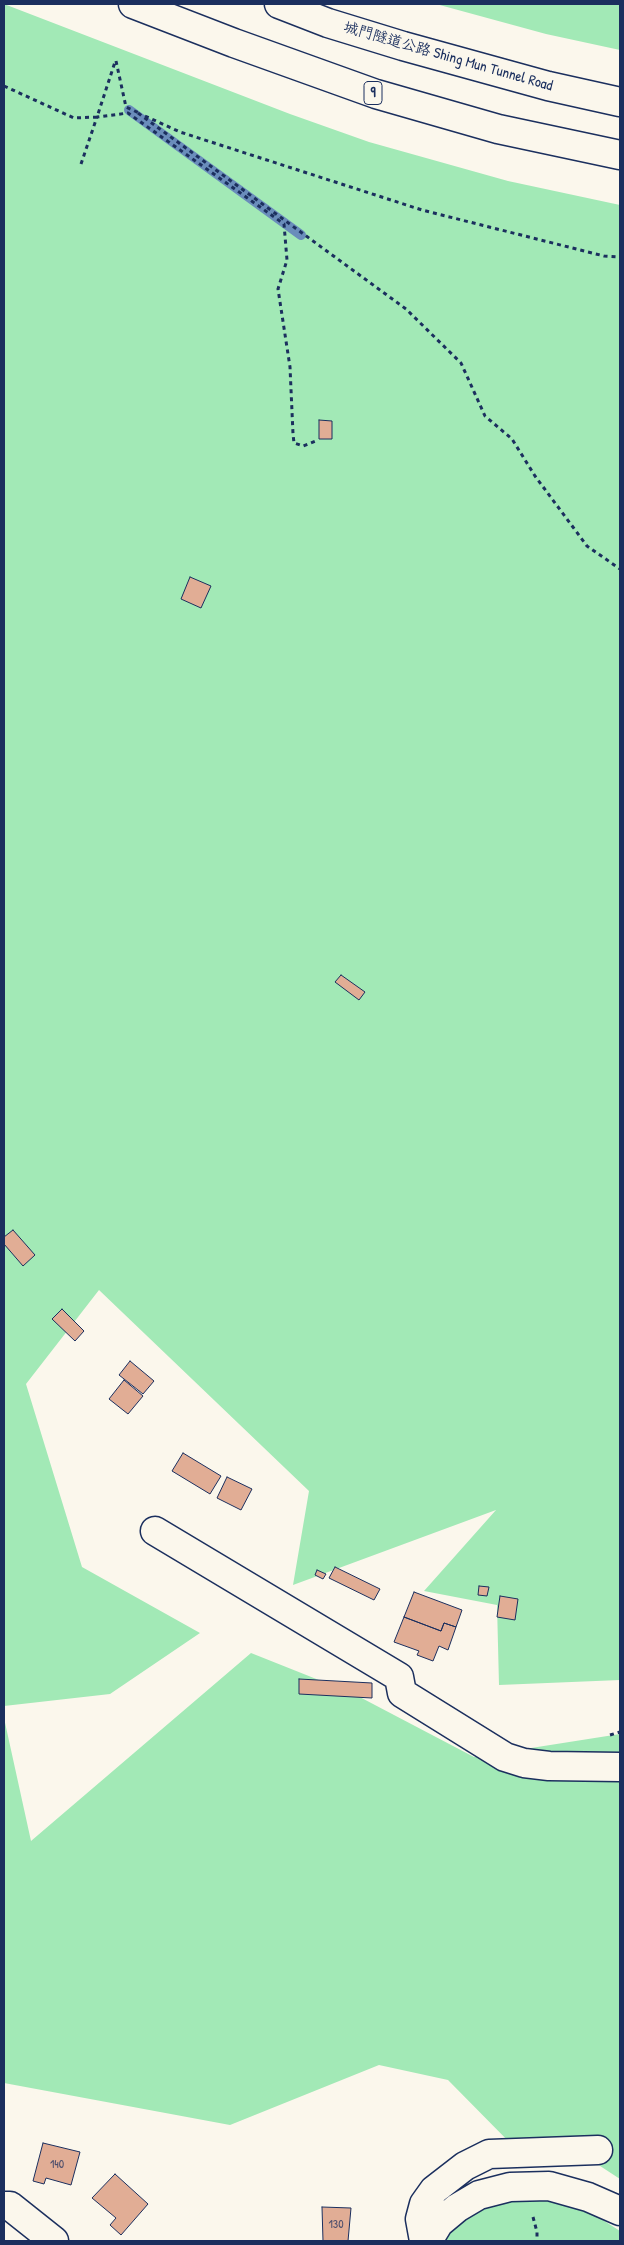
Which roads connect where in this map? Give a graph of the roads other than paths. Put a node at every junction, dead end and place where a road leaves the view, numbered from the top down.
1 (133, 4) edge
2 (279, 4) edge
3 (620, 102) edge
4 (620, 155) edge
5 (155, 1530) dead end
6 (620, 1767) edge
7 (598, 2150) dead end
8 (4, 2206) edge
9 (620, 2211) edge
10 (54, 2241) edge
11 (424, 2241) edge
12 (428, 2241) edge

1 - 4 main road, 9
2 - 3 main road, 城門隧道公路 Shing Mun Tunnel Road
5 - 6 main road
7 - 11 main road
8 - 10 main road
9 - 12 main road

